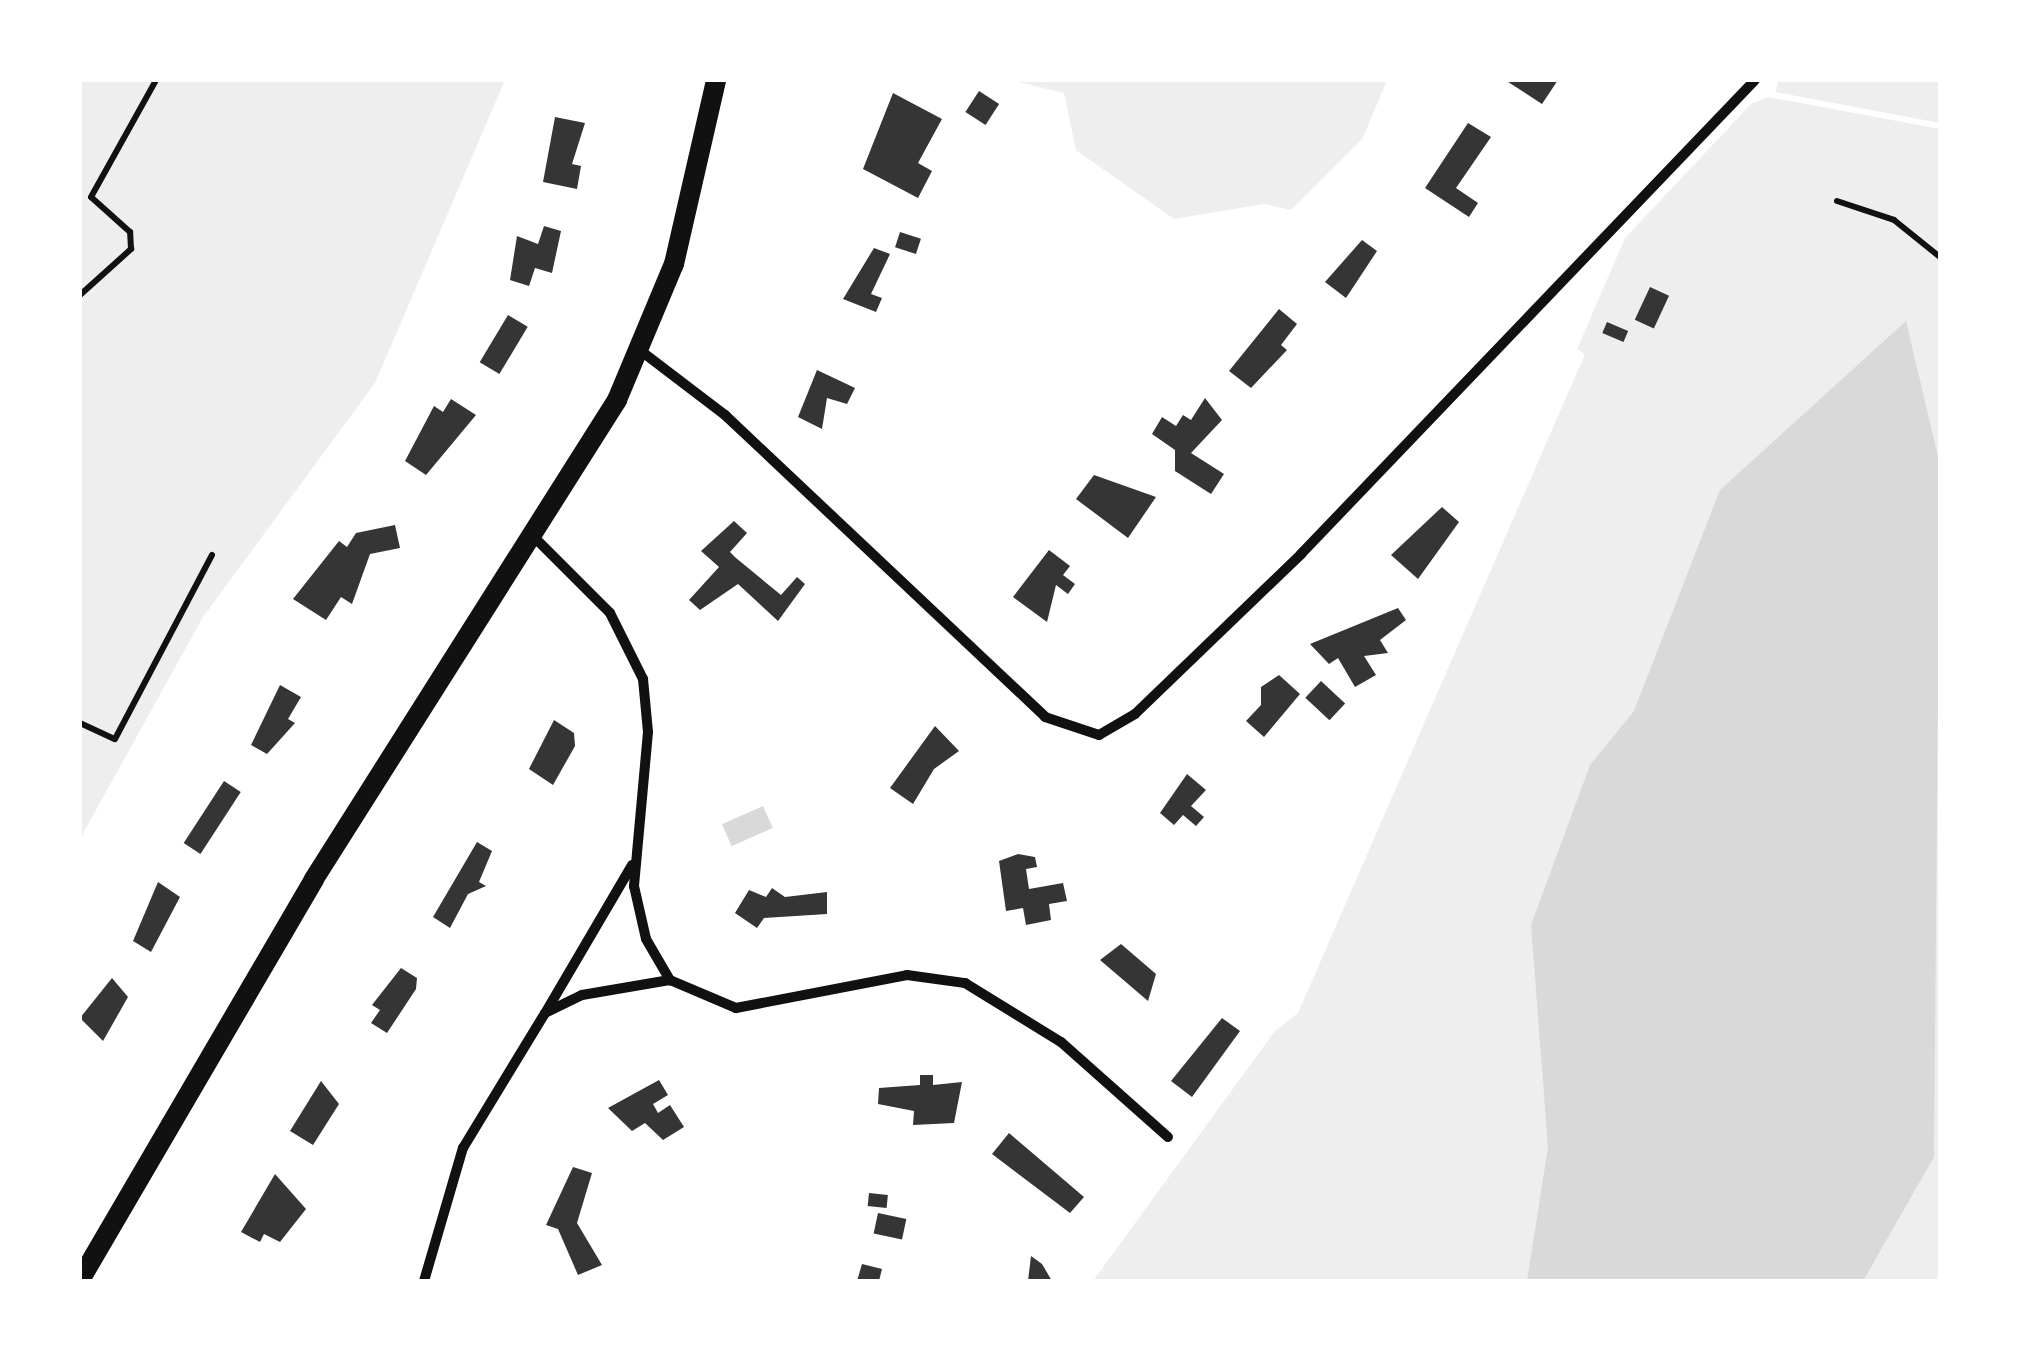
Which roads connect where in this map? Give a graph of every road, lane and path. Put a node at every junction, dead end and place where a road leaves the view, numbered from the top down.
1 (156, 80) edge
2 (716, 80) edge
3 (1755, 80) edge
4 (1837, 201) dead end
5 (1940, 257) edge
6 (80, 295) edge
7 (640, 351) junction
8 (533, 536) junction
9 (212, 556) dead end
10 (80, 723) edge
11 (634, 860) junction
12 (670, 980) junction
13 (545, 1013) junction
14 (1168, 1137) dead end
15 (80, 1280) edge
16 (424, 1281) edge

1 - 6 lane
2 - 7 main road
3 - 7 street
4 - 5 lane
7 - 8 main road
8 - 11 street
8 - 15 main road
9 - 10 lane
11 - 12 street
11 - 13 street
12 - 13 street
12 - 14 street
13 - 16 street

